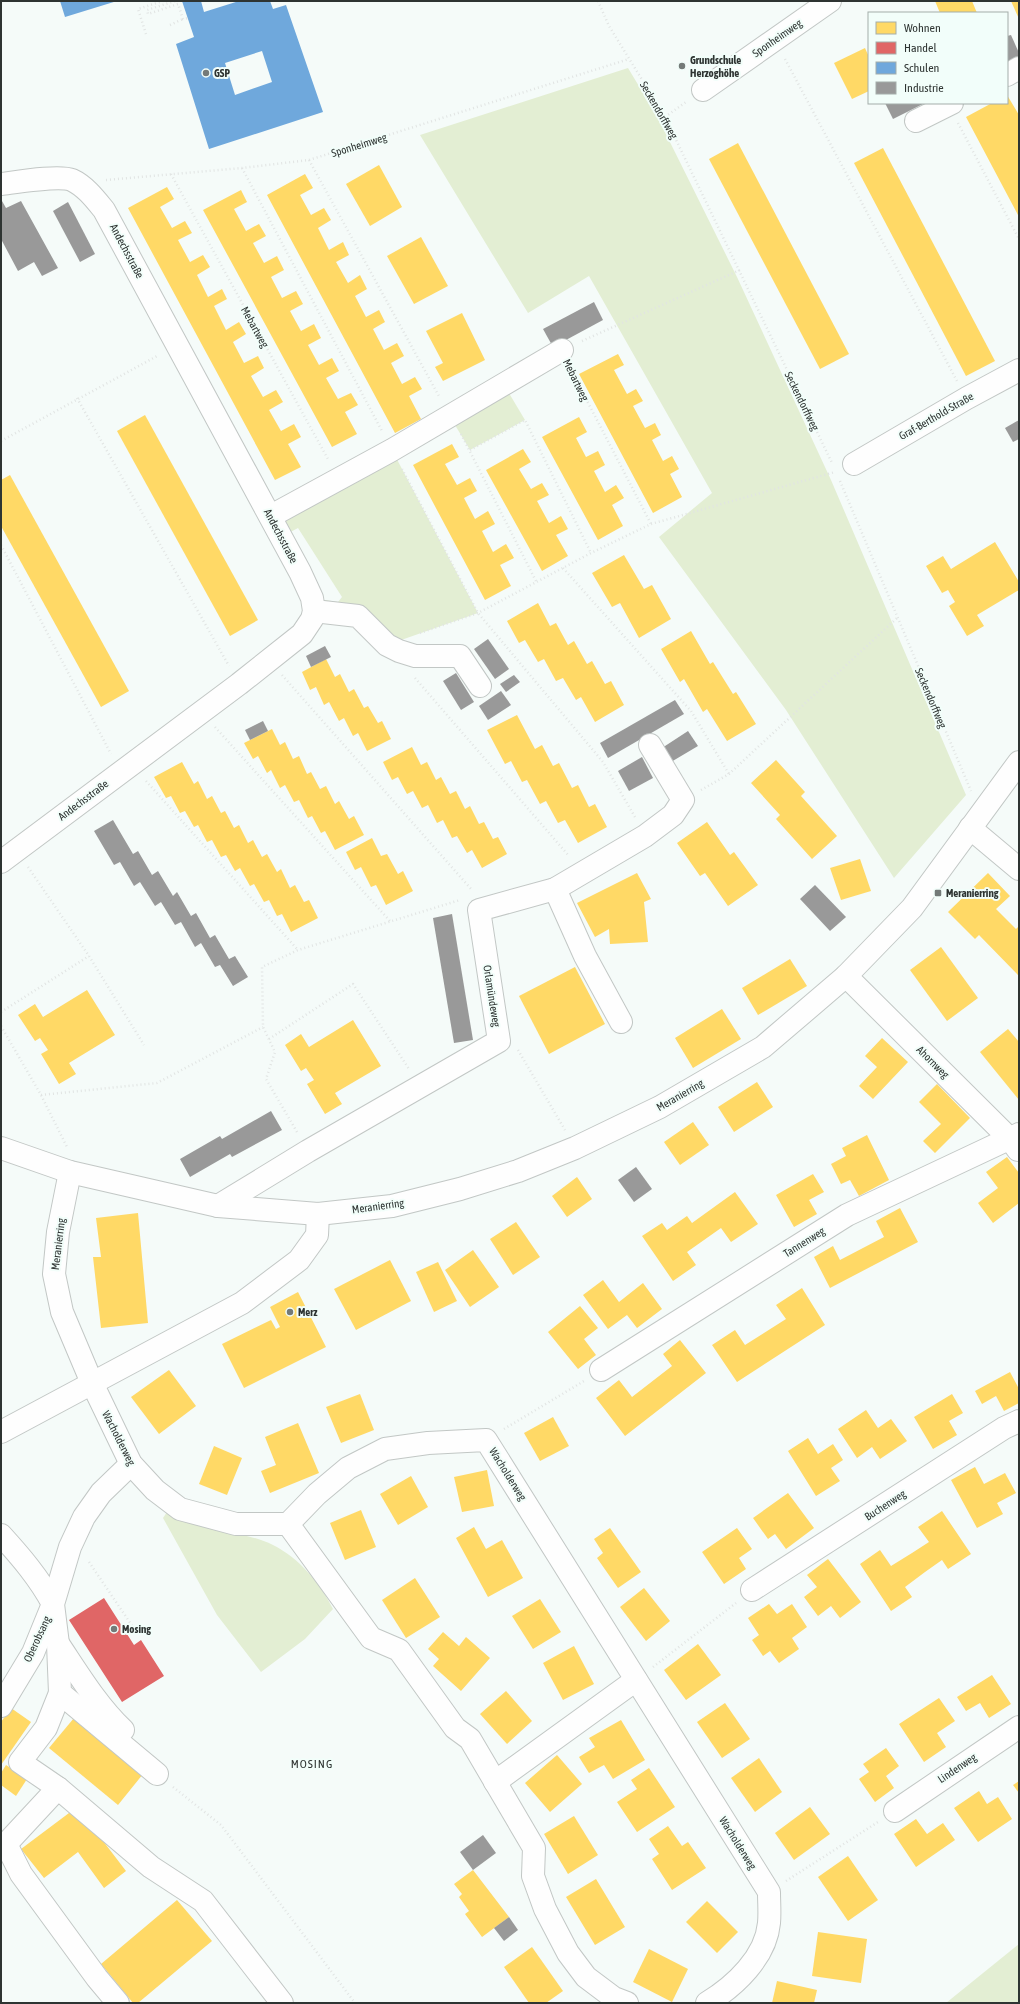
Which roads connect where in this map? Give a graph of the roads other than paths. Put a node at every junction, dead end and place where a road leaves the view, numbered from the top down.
1 (830, 1) edge
2 (1019, 68) edge
3 (1008, 74) edge
4 (703, 90) road end
5 (950, 104) edge
6 (916, 121) dead end
7 (1, 184) edge
8 (562, 350) road end
9 (1019, 370) edge
10 (845, 468) road end
11 (271, 516) junction
12 (314, 612) junction
13 (480, 686) dead end
14 (650, 745) dead end
15 (1019, 762) edge
16 (976, 821) junction
17 (9, 856) edge
18 (1019, 869) edge
19 (555, 889) junction
20 (846, 976) junction
21 (621, 1022) dead end
22 (1016, 1141) edge
23 (1, 1148) edge
24 (76, 1174) junction
25 (218, 1206) junction
26 (318, 1214) junction
27 (601, 1370) road end
28 (92, 1383) junction
29 (1019, 1421) edge
30 (1, 1432) edge
31 (131, 1464) junction
32 (288, 1524) junction
33 (1, 1536) edge
34 (752, 1590) road end
35 (53, 1604) junction
36 (58, 1644) junction
37 (636, 1680) junction
38 (60, 1693) junction
39 (1, 1706) edge
40 (1019, 1727) edge
41 (133, 1739) dead end
42 (157, 1774) road end
43 (495, 1782) junction
44 (58, 1788) junction
45 (895, 1810) road end
46 (3, 1845) edge
47 (118, 2003) edge
48 (282, 2003) edge
49 (627, 2003) edge
50 (707, 2003) edge

1 - 4 street, Sponheimweg
2 - 3 street
5 - 6 street
7 - 11 street, Andechsstraße
8 - 11 street, Mebartweg
9 - 10 street, Graf-Berthold-Straße
11 - 12 street, Andechsstraße
12 - 13 street
12 - 17 street, Andechsstraße
14 - 19 street
15 - 16 street, Meranierring
16 - 18 street
16 - 20 street, Meranierring
19 - 21 street
19 - 25 street, Orlamündeweg
20 - 22 street, Ahornweg
20 - 26 street, Meranierring
22 - 27 street, Tannenweg
23 - 24 street, Meranierring
24 - 25 street, Meranierring
24 - 28 street, Meranierring
25 - 26 street, Meranierring
26 - 28 street
28 - 30 street
28 - 31 street, Wacholderweg
29 - 34 street, Buchenweg
31 - 32 street, Wacholderweg
31 - 35 street
32 - 37 street, Wacholderweg
32 - 43 street
33 - 35 street, Oberobsang
35 - 36 street
35 - 39 street, Oberobsang
36 - 38 street
36 - 41 street
37 - 43 street
37 - 50 street, Wacholderweg
38 - 42 street
38 - 44 street
40 - 45 street, Lindenweg
43 - 49 street
44 - 46 street
44 - 48 street
46 - 47 street

